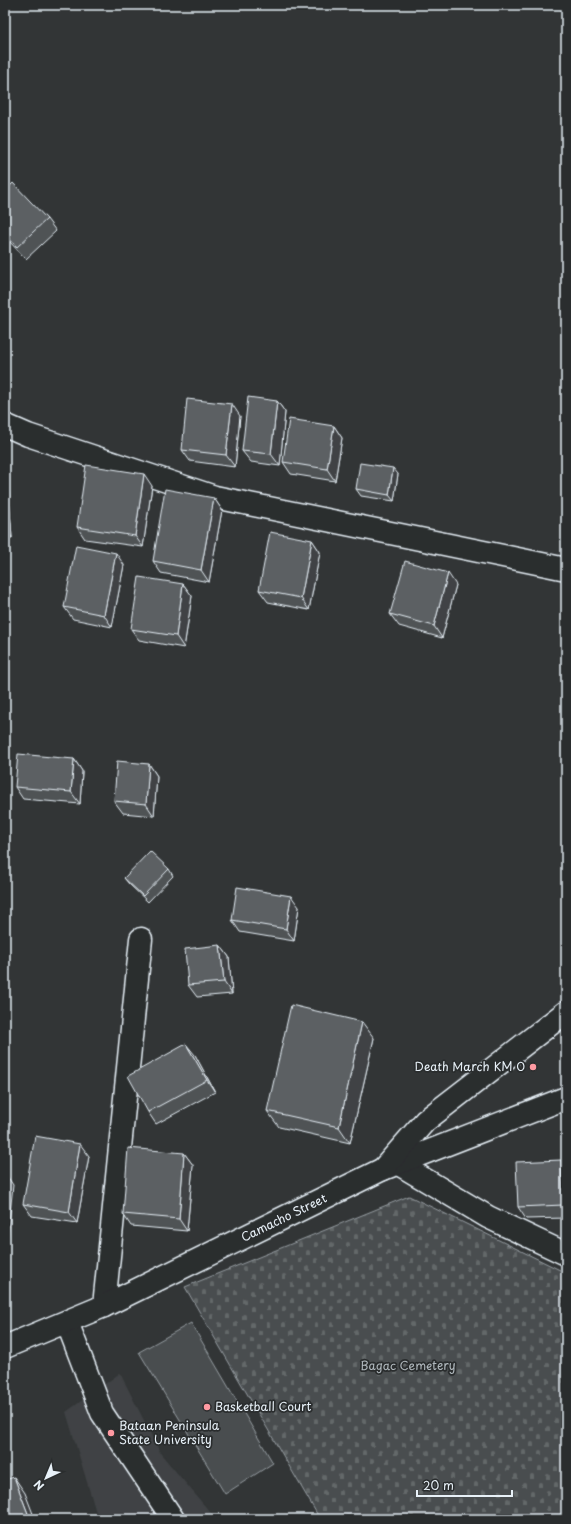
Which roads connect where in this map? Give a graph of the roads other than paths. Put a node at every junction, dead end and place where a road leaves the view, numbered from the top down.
1 (5, 425) edge
2 (566, 569) edge
3 (141, 939) dead end
4 (566, 1012) edge
5 (566, 1098) edge
6 (390, 1166) junction
7 (566, 1254) edge
8 (104, 1306) junction
9 (67, 1322) junction
10 (5, 1347) edge
11 (173, 1519) edge

1 - 2 street
3 - 8 street
4 - 6 street
5 - 6 street, Camacho Street
6 - 7 street
6 - 8 street, Camacho Street
8 - 9 street, Camacho Street
9 - 10 street, Camacho Street
9 - 11 street

